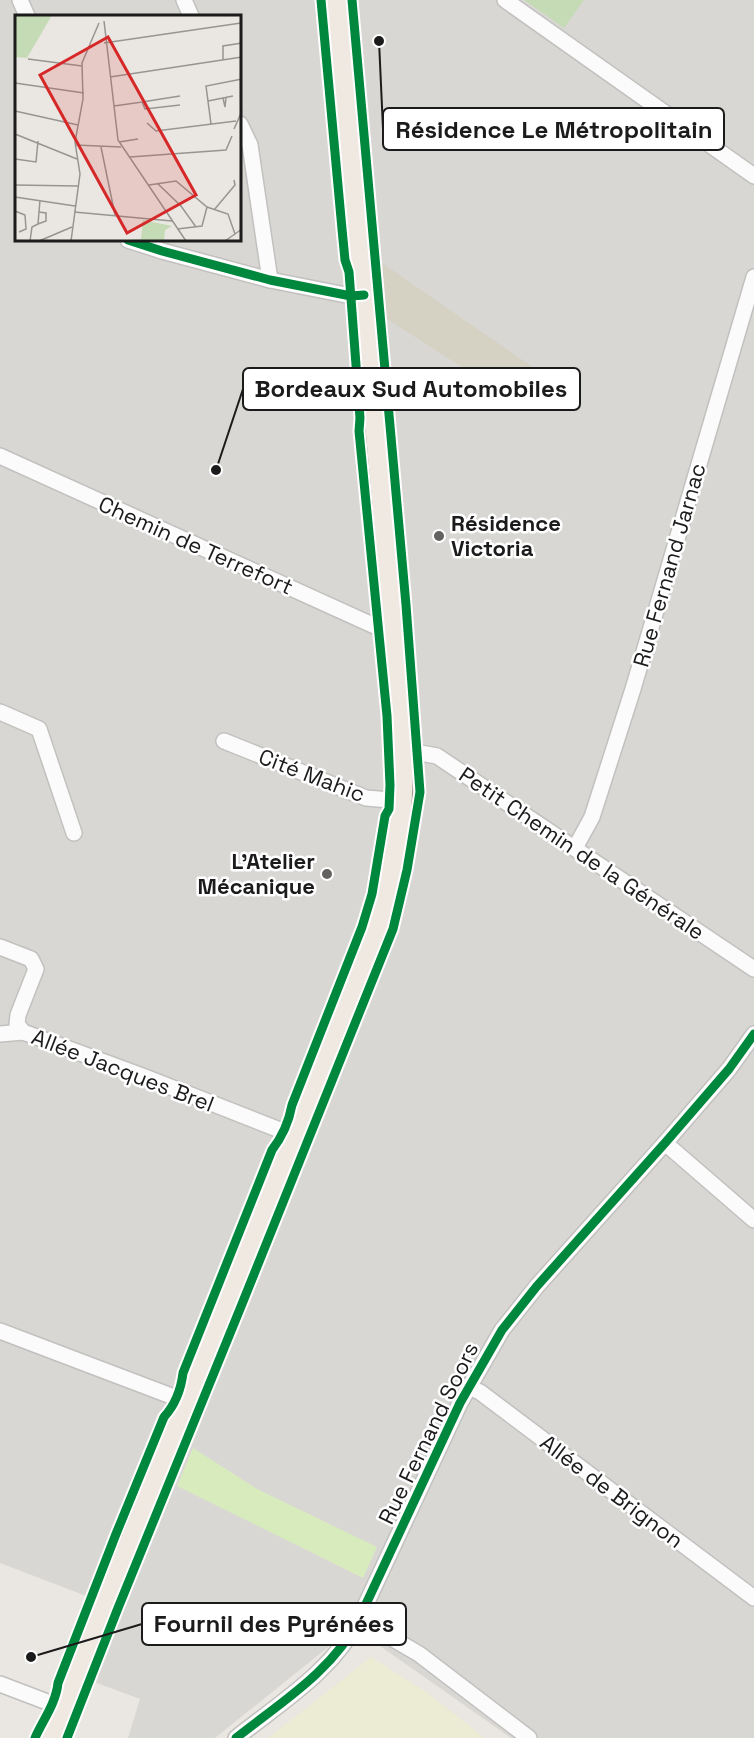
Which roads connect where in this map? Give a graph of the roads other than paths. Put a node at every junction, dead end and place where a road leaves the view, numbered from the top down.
1 (20, 0) edge
2 (184, 0) edge
3 (336, 0) edge
4 (505, 0) edge
5 (27, 15) edge
6 (191, 15) edge
7 (242, 128) edge
8 (754, 176) edge
9 (134, 242) edge
10 (754, 277) edge
11 (270, 280) junction
12 (364, 295) junction
13 (0, 456) edge
14 (394, 629) junction
15 (0, 712) edge
16 (224, 741) dead end
17 (404, 750) junction
18 (402, 801) junction
19 (74, 833) dead end
20 (575, 848) junction
21 (0, 947) edge
22 (754, 969) edge
23 (23, 1032) junction
24 (0, 1034) edge
25 (754, 1034) edge
26 (295, 1136) junction
27 (665, 1143) junction
28 (754, 1220) edge
29 (0, 1331) edge
30 (469, 1387) junction
31 (187, 1402) junction
32 (754, 1598) edge
33 (359, 1619) junction
34 (0, 1684) edge
35 (63, 1708) junction
36 (51, 1738) edge
37 (236, 1738) edge
38 (529, 1738) edge

1 - 5 street
2 - 6 street
3 - 12 main road
4 - 8 street
7 - 11 street
9 - 11 street
10 - 20 street, Rue Fernand Jarnac
11 - 12 street
12 - 14 main road
13 - 14 street, Chemin de Terrefort
14 - 17 main road
15 - 19 street
16 - 18 street, Cité Mahic
17 - 18 main road
17 - 20 street, Petit Chemin de la Générale
18 - 26 main road
20 - 22 street, Petit Chemin de la Générale
21 - 23 street, Allée Jacques Brel
23 - 24 street
23 - 26 street, Allée Jacques Brel
25 - 27 street, Rue Fernand Soors
26 - 31 main road
27 - 28 street
27 - 30 street, Rue Fernand Soors
29 - 31 street
30 - 32 street, Allée de Brignon
30 - 33 street, Rue Fernand Soors
31 - 35 main road
33 - 37 street, Rue Fernand Soors
33 - 38 street
34 - 35 street
35 - 36 main road

